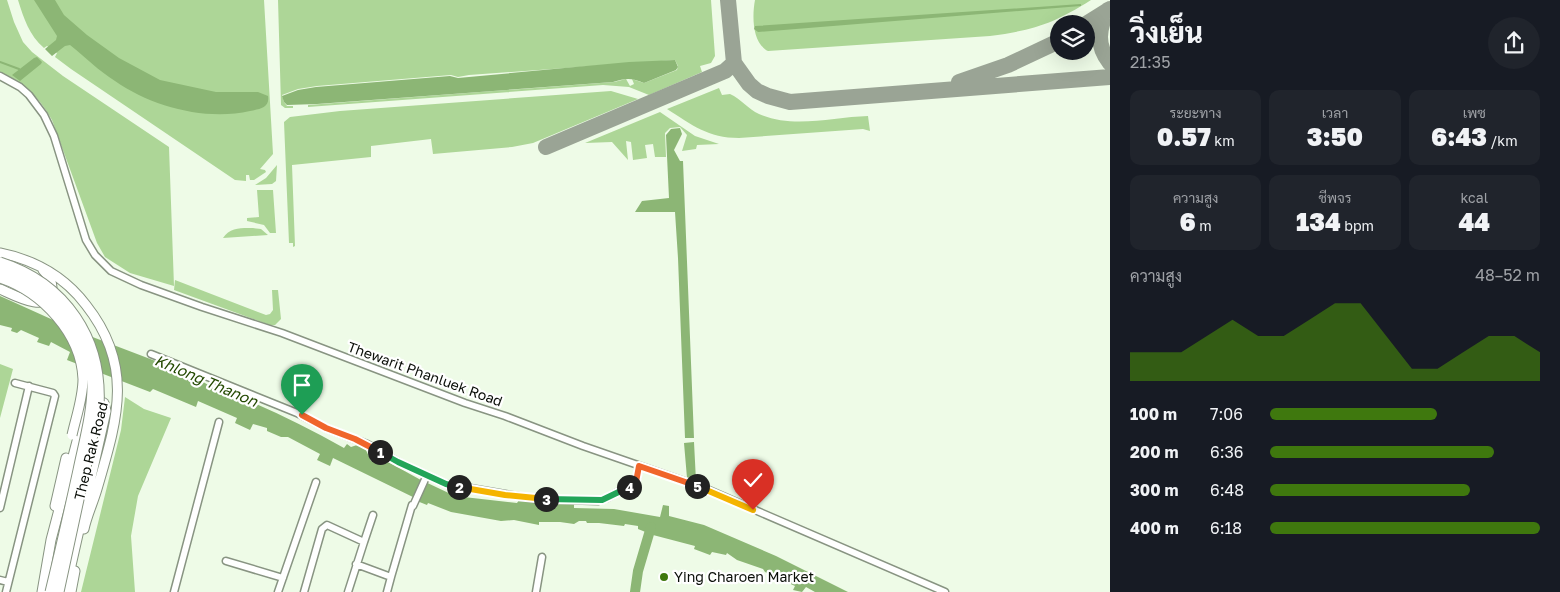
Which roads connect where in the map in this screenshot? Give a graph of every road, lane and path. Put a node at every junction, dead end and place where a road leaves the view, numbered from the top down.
1 (0, 76) edge
2 (0, 253) edge
3 (0, 262) edge
4 (33, 262) junction
5 (0, 270) edge
6 (0, 278) edge
7 (0, 289) edge
8 (151, 354) dead end
9 (15, 383) dead end
10 (29, 386) junction
11 (86, 407) junction
12 (219, 422) dead end
13 (101, 432) junction
14 (639, 466) junction
15 (427, 475) junction
16 (316, 482) dead end
17 (0, 508) edge
18 (373, 515) dead end
19 (86, 524) junction
20 (364, 542) junction
21 (542, 558) dead end
22 (226, 561) dead end
23 (356, 564) junction
24 (391, 577) junction
25 (283, 578) junction
26 (0, 580) edge
27 (8, 582) junction
28 (6, 592) edge
29 (37, 592) edge
30 (43, 592) edge
31 (50, 592) edge
32 (59, 592) edge
33 (64, 592) edge
34 (71, 592) edge
35 (174, 592) edge
36 (278, 592) edge
37 (304, 592) edge
38 (348, 592) edge
39 (387, 592) edge
40 (536, 592) edge
41 (945, 592) edge

1 - 14 street, Thewarit Phanluek Road
2 - 4 main road, Thep Rak Road
3 - 32 main road, Thep Rak Road, bridge
4 - 7 main road
4 - 19 main road, Thep Rak Road
5 - 31 main road, Thep Rak Road, bridge
6 - 29 main road, Thep Rak Road, bridge
8 - 15 street
9 - 10 street
10 - 17 street
10 - 27 street
11 - 13 main road
11 - 30 main road
11 - 30 main road
12 - 35 street
13 - 19 main road
13 - 33 main road
14 - 15 street
14 - 41 street, Thewarit Phanluek Road
15 - 24 street
16 - 25 street
18 - 20 street
19 - 34 main road, Thep Rak Road
20 - 23 street
20 - 37 street
21 - 40 street
22 - 25 street
23 - 24 street
23 - 38 street
24 - 39 street
25 - 36 street
26 - 27 street
27 - 28 street

